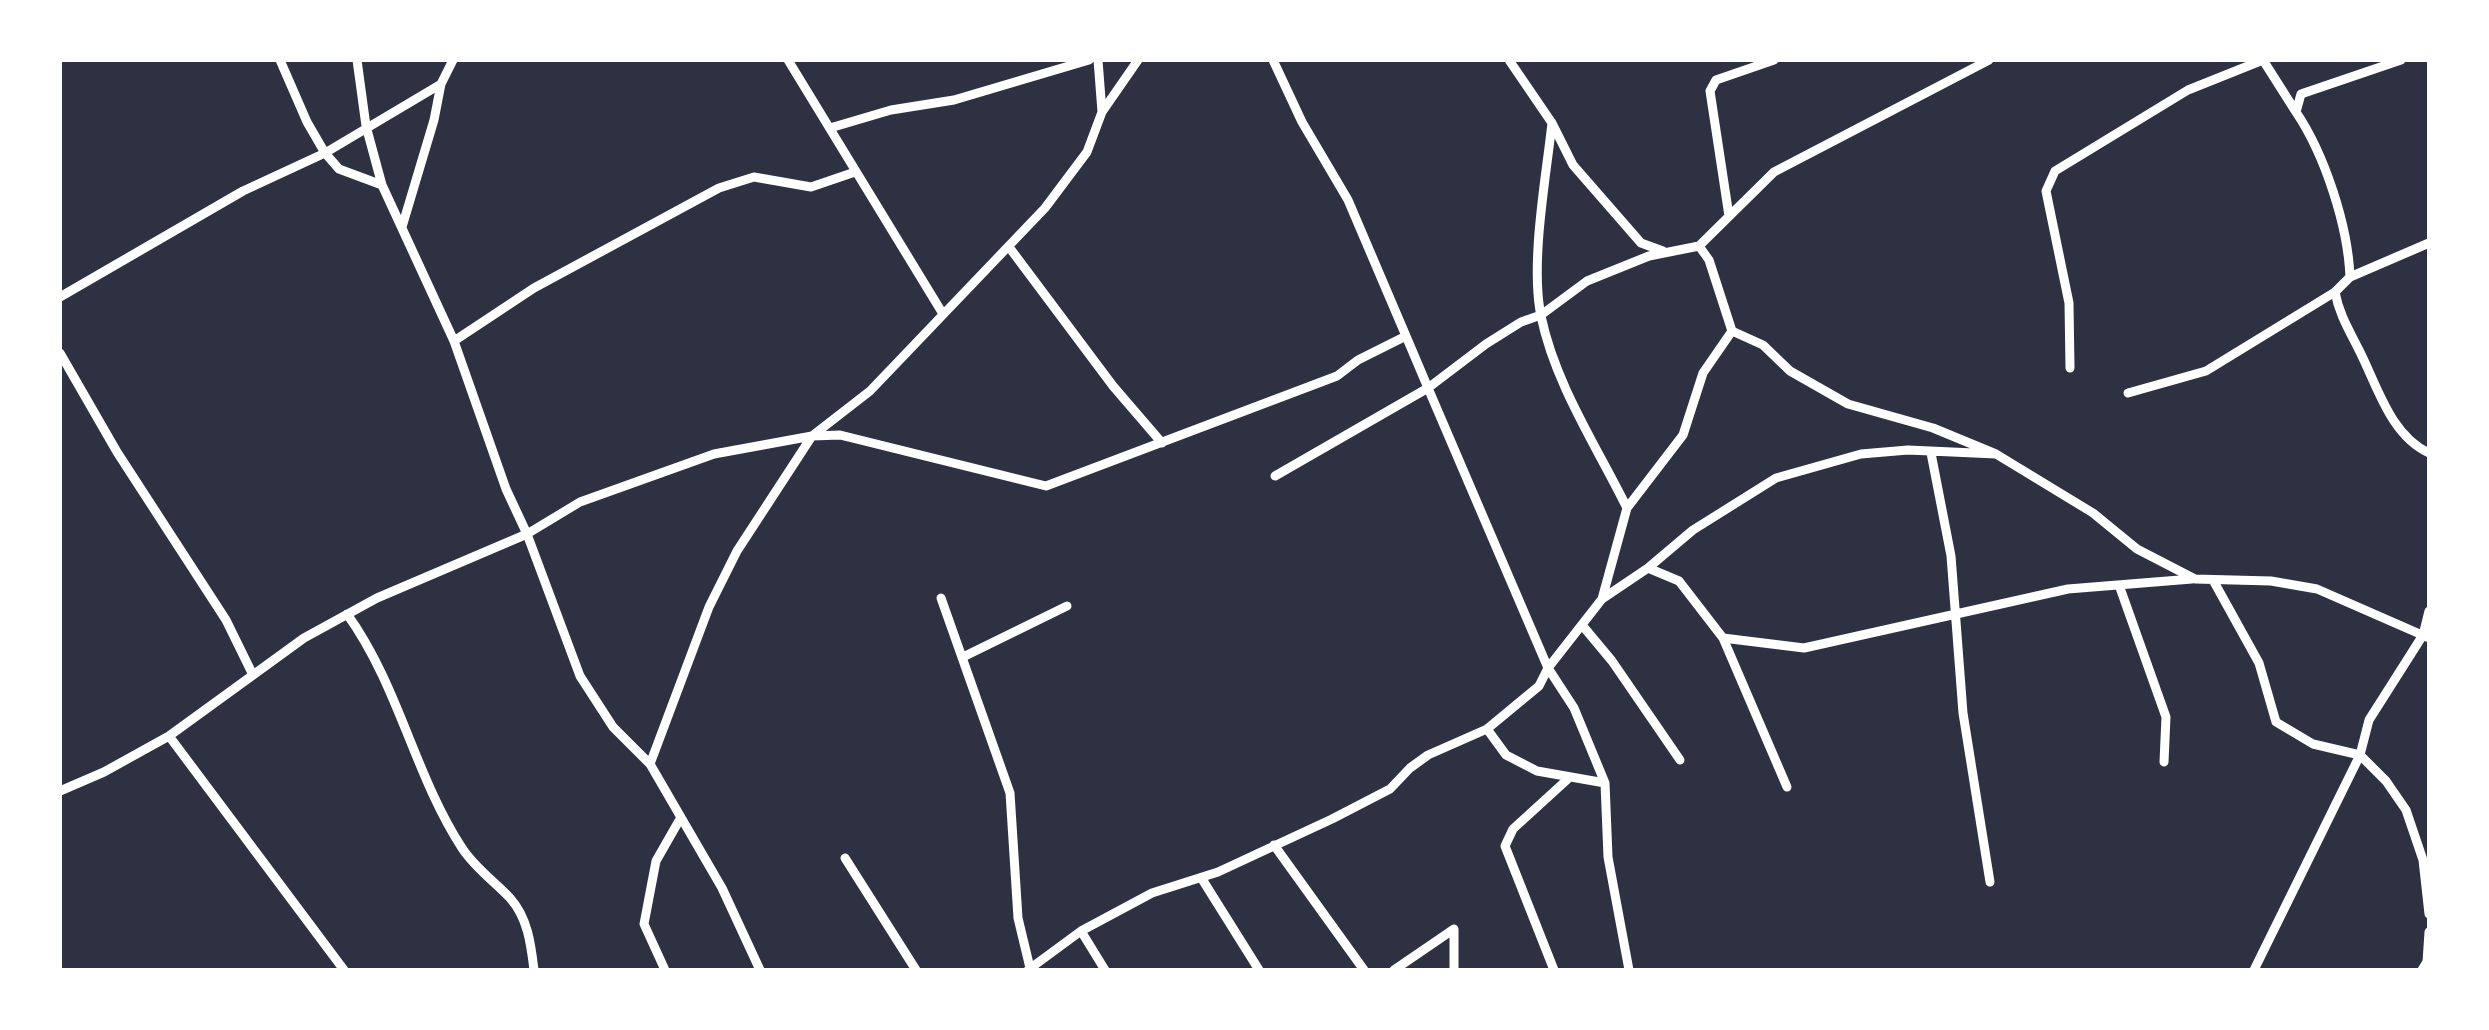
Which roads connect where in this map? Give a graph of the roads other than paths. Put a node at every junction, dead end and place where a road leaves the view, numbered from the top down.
1 (280, 60) edge
2 (357, 60) edge
3 (453, 60) edge
4 (788, 60) edge
5 (1089, 60) edge
6 (1098, 60) edge
7 (1138, 60) edge
8 (1273, 60) edge
9 (1509, 60) edge
10 (1774, 60) edge
11 (1989, 60) edge
12 (2263, 60) edge
13 (2402, 60) edge
14 (441, 84) junction
15 (1102, 112) junction
16 (2296, 112) junction
17 (1552, 123) junction
18 (366, 126) junction
19 (830, 128) junction
20 (325, 153) junction
21 (855, 172) junction
22 (382, 185) junction
23 (1730, 216) junction
24 (402, 227) junction
25 (2429, 243) edge
26 (1699, 246) junction
27 (1008, 247) junction
28 (1666, 252) junction
29 (2350, 277) junction
30 (2336, 292) junction
31 (60, 296) edge
32 (943, 314) junction
33 (1541, 314) junction
34 (1732, 332) junction
35 (1406, 336) junction
36 (454, 341) junction
37 (60, 353) edge
38 (2070, 368) dead end
39 (1428, 388) junction
40 (2128, 394) dead end
41 (812, 436) junction
42 (1162, 444) junction
43 (1931, 453) junction
44 (2429, 453) edge
45 (1996, 454) junction
46 (1275, 476) dead end
47 (1627, 508) junction
48 (527, 534) junction
49 (1648, 568) junction
50 (2195, 579) junction
51 (2213, 580) junction
52 (2119, 585) junction
53 (941, 598) dead end
54 (1602, 599) junction
55 (1067, 606) dead end
56 (2429, 610) edge
57 (1956, 613) junction
58 (346, 614) junction
59 (1582, 625) junction
60 (2426, 636) edge
61 (1723, 638) junction
62 (962, 658) junction
63 (1548, 668) junction
64 (253, 675) junction
65 (1486, 729) junction
66 (169, 736) junction
67 (2360, 755) junction
68 (1680, 760) dead end
69 (2164, 762) dead end
70 (650, 764) junction
71 (1570, 777) junction
72 (1604, 784) junction
73 (1787, 788) dead end
74 (60, 791) edge
75 (680, 819) junction
76 (1274, 845) junction
77 (846, 858) dead end
78 (1202, 879) junction
79 (1990, 882) dead end
80 (2429, 914) edge
81 (1081, 931) junction
82 (2429, 932) edge
83 (1029, 969) edge
84 (344, 970) edge
85 (534, 970) edge
86 (665, 970) edge
87 (760, 970) edge
88 (916, 970) edge
89 (1104, 970) edge
90 (1259, 970) edge
91 (1364, 970) edge
92 (1394, 970) edge
93 (1454, 970) edge
94 (1554, 970) edge
95 (1629, 970) edge
96 (2254, 970) edge
97 (2422, 970) edge

1 - 20 street
2 - 18 street
3 - 14 street
4 - 19 street
5 - 19 street
6 - 15 street
7 - 15 street
8 - 35 street
9 - 17 street
10 - 23 street
11 - 23 street
12 - 16 street
12 - 38 street
13 - 16 street
14 - 18 street
14 - 24 street
15 - 27 street
16 - 29 street
17 - 28 street
17 - 33 street
18 - 20 street
18 - 22 street
19 - 21 street
20 - 22 street
20 - 31 street
21 - 32 street
21 - 36 street
22 - 24 street
23 - 26 street
24 - 36 street
25 - 29 street
26 - 28 street
26 - 34 street
27 - 32 street
27 - 42 street
28 - 33 street
29 - 30 street
30 - 40 street
30 - 44 street
32 - 41 street
33 - 39 street
33 - 47 street
34 - 45 street
34 - 47 street
35 - 39 street
35 - 42 street
36 - 48 street
37 - 64 street
39 - 46 street
39 - 63 street
41 - 42 street
41 - 48 street
41 - 70 street
43 - 45 street
43 - 49 street
43 - 57 street
45 - 50 street
47 - 54 street
48 - 58 street
48 - 70 street
49 - 54 street
49 - 61 street
50 - 51 street
50 - 52 street
51 - 60 street
51 - 67 street
52 - 57 street
52 - 69 street
53 - 62 street
54 - 59 street
55 - 62 street
56 - 60 street
57 - 61 street
57 - 79 street
58 - 64 street
58 - 85 street
59 - 63 street
59 - 68 street
60 - 67 street
61 - 73 street
62 - 83 street
63 - 65 street
63 - 72 street
64 - 66 street
65 - 71 street
65 - 76 street
66 - 74 street
66 - 84 street
67 - 80 street
67 - 96 street
70 - 75 street
71 - 72 street
71 - 94 street
72 - 95 street
75 - 86 street
75 - 87 street
76 - 78 street
76 - 91 street
77 - 88 street
78 - 81 street
78 - 90 street
81 - 83 street
81 - 89 street
82 - 97 street
92 - 93 street

